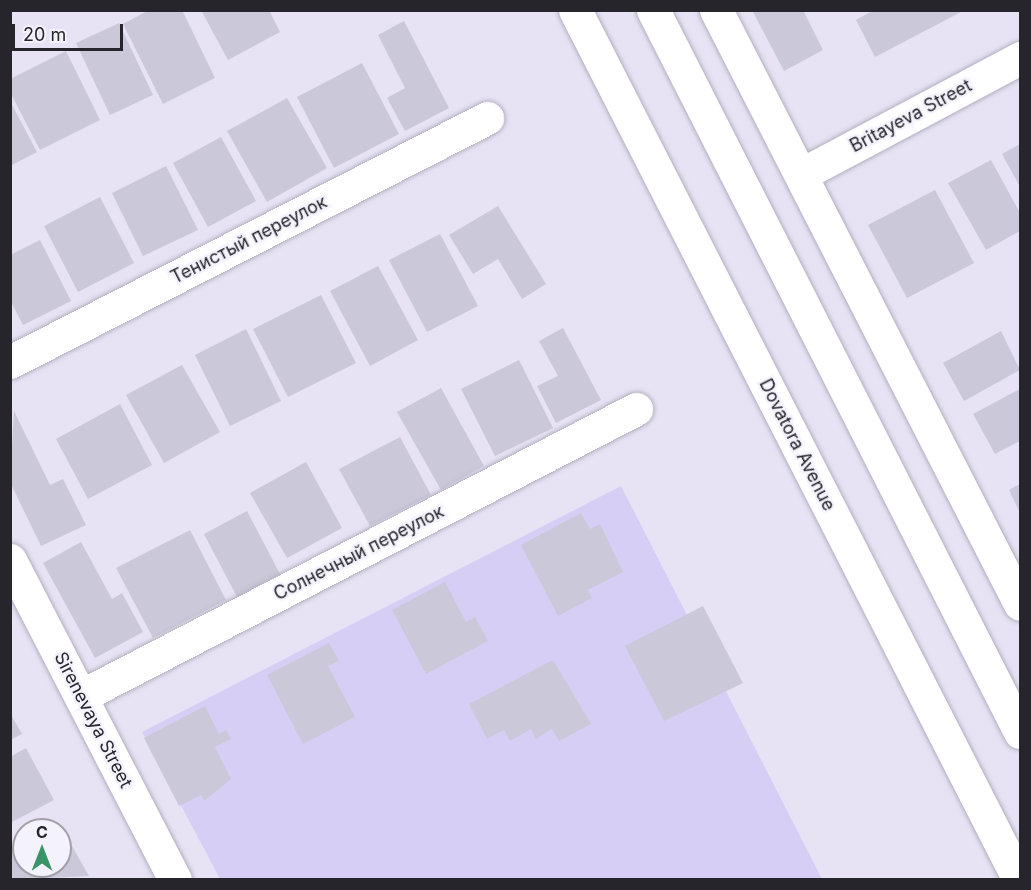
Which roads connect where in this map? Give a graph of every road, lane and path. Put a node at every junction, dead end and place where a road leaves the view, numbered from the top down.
1 (575, 10) edge
2 (653, 10) edge
3 (716, 10) edge
4 (1020, 58) edge
5 (487, 118) dead end
6 (802, 174) junction
7 (10, 362) edge
8 (636, 409) dead end
9 (10, 560) edge
10 (1020, 604) edge
11 (81, 696) junction
12 (1020, 732) edge
13 (175, 879) edge
14 (1019, 879) edge

1 - 14 main road, Dovatora Avenue
2 - 12 main road
3 - 6 main road
4 - 6 main road, Britayeva Street
5 - 7 main road, Тенистый переулок
6 - 10 main road
8 - 11 main road, Солнечный переулок
9 - 11 main road, Sirenevaya Street
11 - 13 main road, Sirenevaya Street

